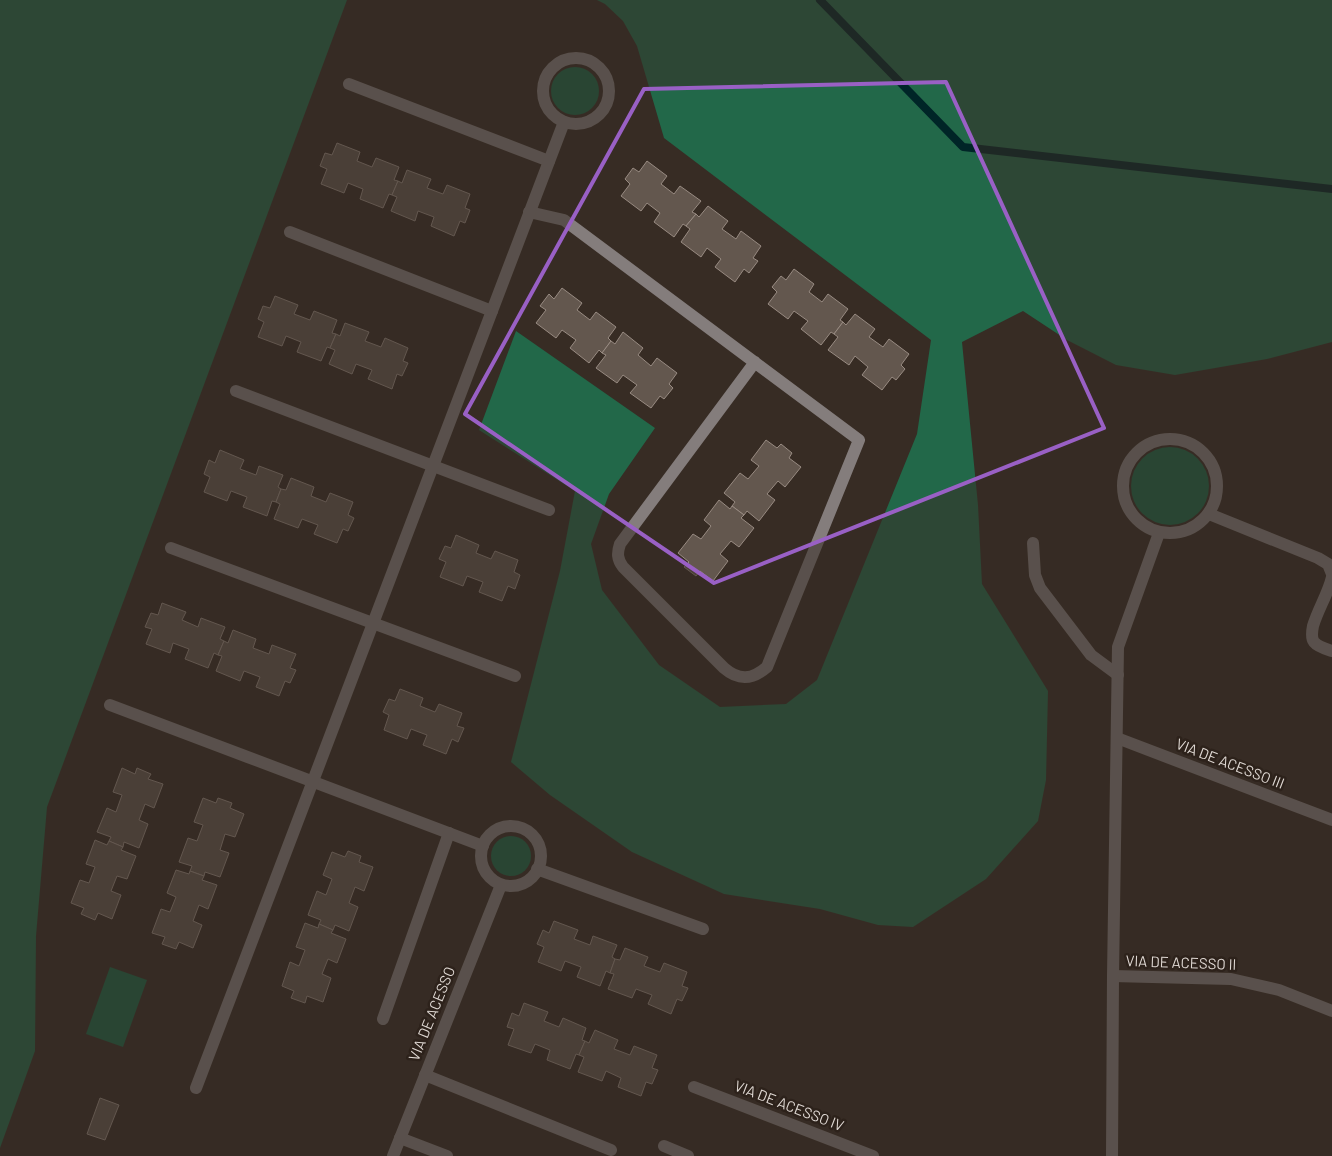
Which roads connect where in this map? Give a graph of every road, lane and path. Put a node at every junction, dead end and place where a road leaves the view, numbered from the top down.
1 (349, 84) dead end
2 (564, 122) junction
3 (549, 161) junction
4 (529, 212) junction
5 (290, 232) dead end
6 (492, 311) junction
7 (755, 362) junction
8 (236, 391) dead end
9 (433, 466) junction
10 (548, 510) dead end
11 (1209, 514) junction
12 (1159, 533) junction
13 (1033, 543) dead end
14 (171, 548) dead end
15 (1332, 575) edge
16 (373, 623) junction
17 (1332, 651) edge
18 (1118, 675) junction
19 (515, 676) dead end
20 (110, 705) dead end
21 (1117, 738) junction
22 (312, 782) junction
23 (1332, 820) edge
24 (449, 833) junction
25 (483, 846) junction
26 (537, 869) junction
27 (501, 885) junction
28 (703, 929) dead end
29 (1113, 976) junction
30 (1332, 1011) edge
31 (383, 1019) dead end
32 (425, 1075) junction
33 (694, 1087) dead end
34 (196, 1088) dead end
35 (400, 1138) junction
36 (664, 1146) dead end
37 (611, 1150) dead end
38 (393, 1156) edge
39 (447, 1156) edge
40 (688, 1156) edge
41 (873, 1156) edge
42 (1112, 1156) edge

1 - 3 lane
2 - 2 lane
2 - 3 lane
3 - 4 lane
4 - 6 lane
4 - 7 lane
5 - 6 lane
6 - 9 lane
7 - 7 lane
8 - 9 lane
9 - 10 lane
9 - 16 lane
11 - 12 lane
11 - 12 lane
11 - 15 lane
12 - 18 lane
13 - 18 lane
14 - 16 lane
15 - 17 lane
16 - 19 lane
16 - 22 lane
18 - 21 lane
20 - 22 lane
21 - 23 lane, VIA DE ACESSO III
21 - 29 lane
22 - 24 lane
22 - 34 lane
24 - 25 lane
24 - 31 lane
25 - 26 lane
25 - 27 lane
26 - 27 lane
26 - 28 lane
27 - 32 lane, VIA DE ACESSO
29 - 30 lane, VIA DE ACESSO II
29 - 42 lane
32 - 35 lane, VIA DE ACESSO
32 - 37 lane
33 - 41 lane, VIA DE ACESSO IV
35 - 38 lane, VIA DE ACESSO
35 - 39 lane
36 - 40 lane

